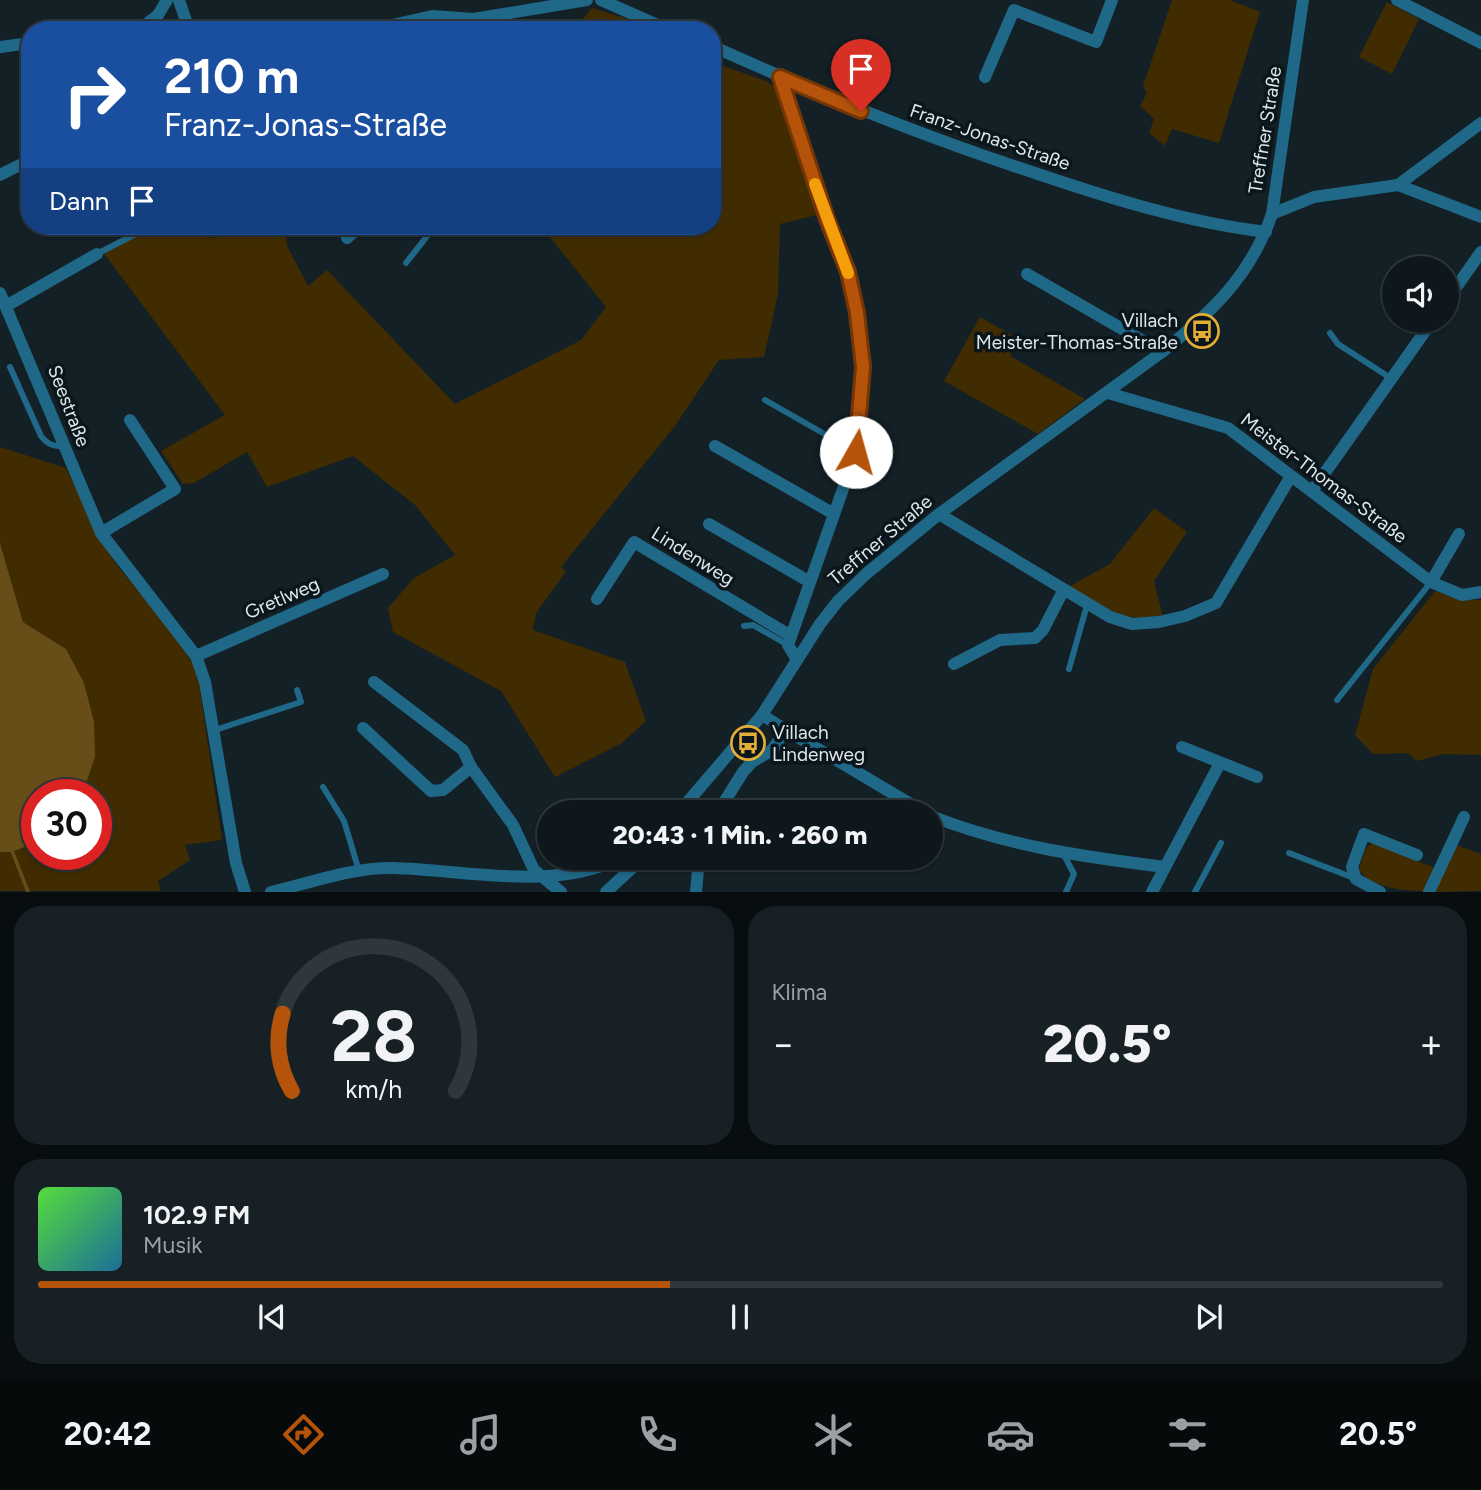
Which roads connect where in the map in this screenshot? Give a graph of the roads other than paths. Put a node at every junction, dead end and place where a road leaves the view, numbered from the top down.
1 (167, 0) edge
2 (179, 0) edge
3 (587, 0) edge
4 (601, 0) edge
5 (1112, 0) edge
6 (1303, 0) edge
7 (1397, 0) edge
8 (151, 21) edge
9 (188, 21) edge
10 (410, 21) edge
11 (458, 21) edge
12 (487, 21) edge
13 (649, 21) edge
14 (1481, 43) edge
15 (21, 44) edge
16 (0, 47) edge
17 (721, 50) edge
18 (780, 77) junction
19 (985, 77) dead end
20 (1481, 123) edge
21 (21, 164) edge
22 (0, 175) edge
23 (1398, 185) junction
24 (1272, 214) junction
25 (1481, 217) edge
26 (1266, 232) junction
27 (134, 235) edge
28 (350, 235) edge
29 (429, 235) edge
30 (347, 238) dead end
31 (1481, 253) edge
32 (97, 254) joint
33 (406, 263) dead end
34 (1027, 274) dead end
35 (1459, 283) edge
36 (0, 293) edge
37 (6, 306) junction
38 (1330, 333) dead end
39 (1424, 333) edge
40 (1162, 352) junction
41 (10, 367) dead end
42 (1392, 379) junction
43 (1108, 393) junction
44 (765, 400) dead end
45 (130, 420) dead end
46 (64, 445) junction
47 (715, 446) dead end
48 (856, 452) junction
49 (1291, 476) junction
50 (1312, 491) junction
51 (834, 514) junction
52 (939, 514) junction
53 (709, 524) dead end
54 (101, 533) junction
55 (1459, 534) dead end
56 (383, 574) dead end
57 (810, 582) junction
58 (1431, 582) junction
59 (1063, 591) junction
60 (1481, 592) edge
61 (597, 599) dead end
62 (1087, 605) junction
63 (744, 626) dead end
64 (789, 641) junction
65 (196, 656) junction
66 (797, 660) junction
67 (954, 664) dead end
68 (1069, 669) dead end
69 (374, 682) dead end
70 (297, 690) dead end
71 (1337, 700) dead end
72 (762, 715) junction
73 (363, 728) dead end
74 (786, 730) junction
75 (212, 731) junction
76 (1182, 747) dead end
77 (1220, 763) junction
78 (471, 768) junction
79 (1256, 777) dead end
80 (323, 787) dead end
81 (689, 800) edge
82 (726, 800) edge
83 (904, 800) edge
84 (1464, 817) dead end
85 (943, 820) edge
86 (1221, 843) dead end
87 (1289, 853) dead end
88 (1064, 855) junction
89 (1417, 855) dead end
90 (1165, 867) junction
91 (590, 870) edge
92 (630, 870) edge
93 (698, 870) edge
94 (359, 872) junction
95 (542, 879) junction
96 (1356, 879) junction
97 (245, 891) edge
98 (271, 891) edge
99 (561, 891) edge
100 (606, 891) edge
101 (696, 891) edge
102 (1066, 891) edge
103 (1152, 891) edge
104 (1195, 891) edge
105 (1380, 891) edge
106 (1429, 891) edge

1 - 8 street
2 - 9 street
3 - 12 street
4 - 13 street
5 - 19 street
6 - 24 street, Treffner Straße
7 - 14 street
10 - 11 street
15 - 16 street
17 - 18 street, Franz-Jonas-Straße
18 - 26 street, Franz-Jonas-Straße
18 - 48 street
20 - 23 street
21 - 22 street
23 - 24 street
23 - 25 street
24 - 26 street, Treffner Straße
26 - 40 street, Treffner Straße
27 - 32 lane
28 - 30 street
29 - 33 lane
31 - 35 street
32 - 37 street
34 - 40 street
36 - 37 street, Seestraße
37 - 46 street, Seestraße
38 - 42 lane
39 - 42 street
40 - 43 street, Treffner Straße
41 - 46 lane
42 - 50 street
43 - 49 street, Meister-Thomas-Straße
43 - 52 street, Treffner Straße
44 - 48 lane
45 - 54 street
46 - 54 street, Seestraße
47 - 51 street
48 - 51 street
49 - 50 street, Meister-Thomas-Straße
49 - 62 street
50 - 58 street, Meister-Thomas-Straße
51 - 57 street
52 - 59 street
52 - 66 street, Treffner Straße
53 - 57 street, Lindenweg
54 - 65 street, Seestraße
55 - 58 street
56 - 65 street, Gretlweg
57 - 64 street
58 - 60 street, Meister-Thomas-Straße
58 - 71 lane
59 - 62 street
59 - 67 street
61 - 64 street, Lindenweg
62 - 68 lane
63 - 64 lane
64 - 66 street, Lindenweg
65 - 75 street, Seestraße
66 - 72 street, Treffner Straße
69 - 78 street
70 - 75 lane
72 - 74 street
72 - 81 street, Treffner Straße
73 - 78 street
74 - 82 street
74 - 83 street
75 - 97 street, Seestraße
76 - 77 street
77 - 79 street
77 - 90 street
78 - 95 street
80 - 94 lane
84 - 106 street
85 - 88 street
86 - 104 lane
87 - 96 lane
88 - 90 street
88 - 102 lane
89 - 96 street
90 - 103 street
91 - 95 street
92 - 100 street
93 - 101 street
94 - 95 street
94 - 98 street
95 - 99 street
96 - 105 street

